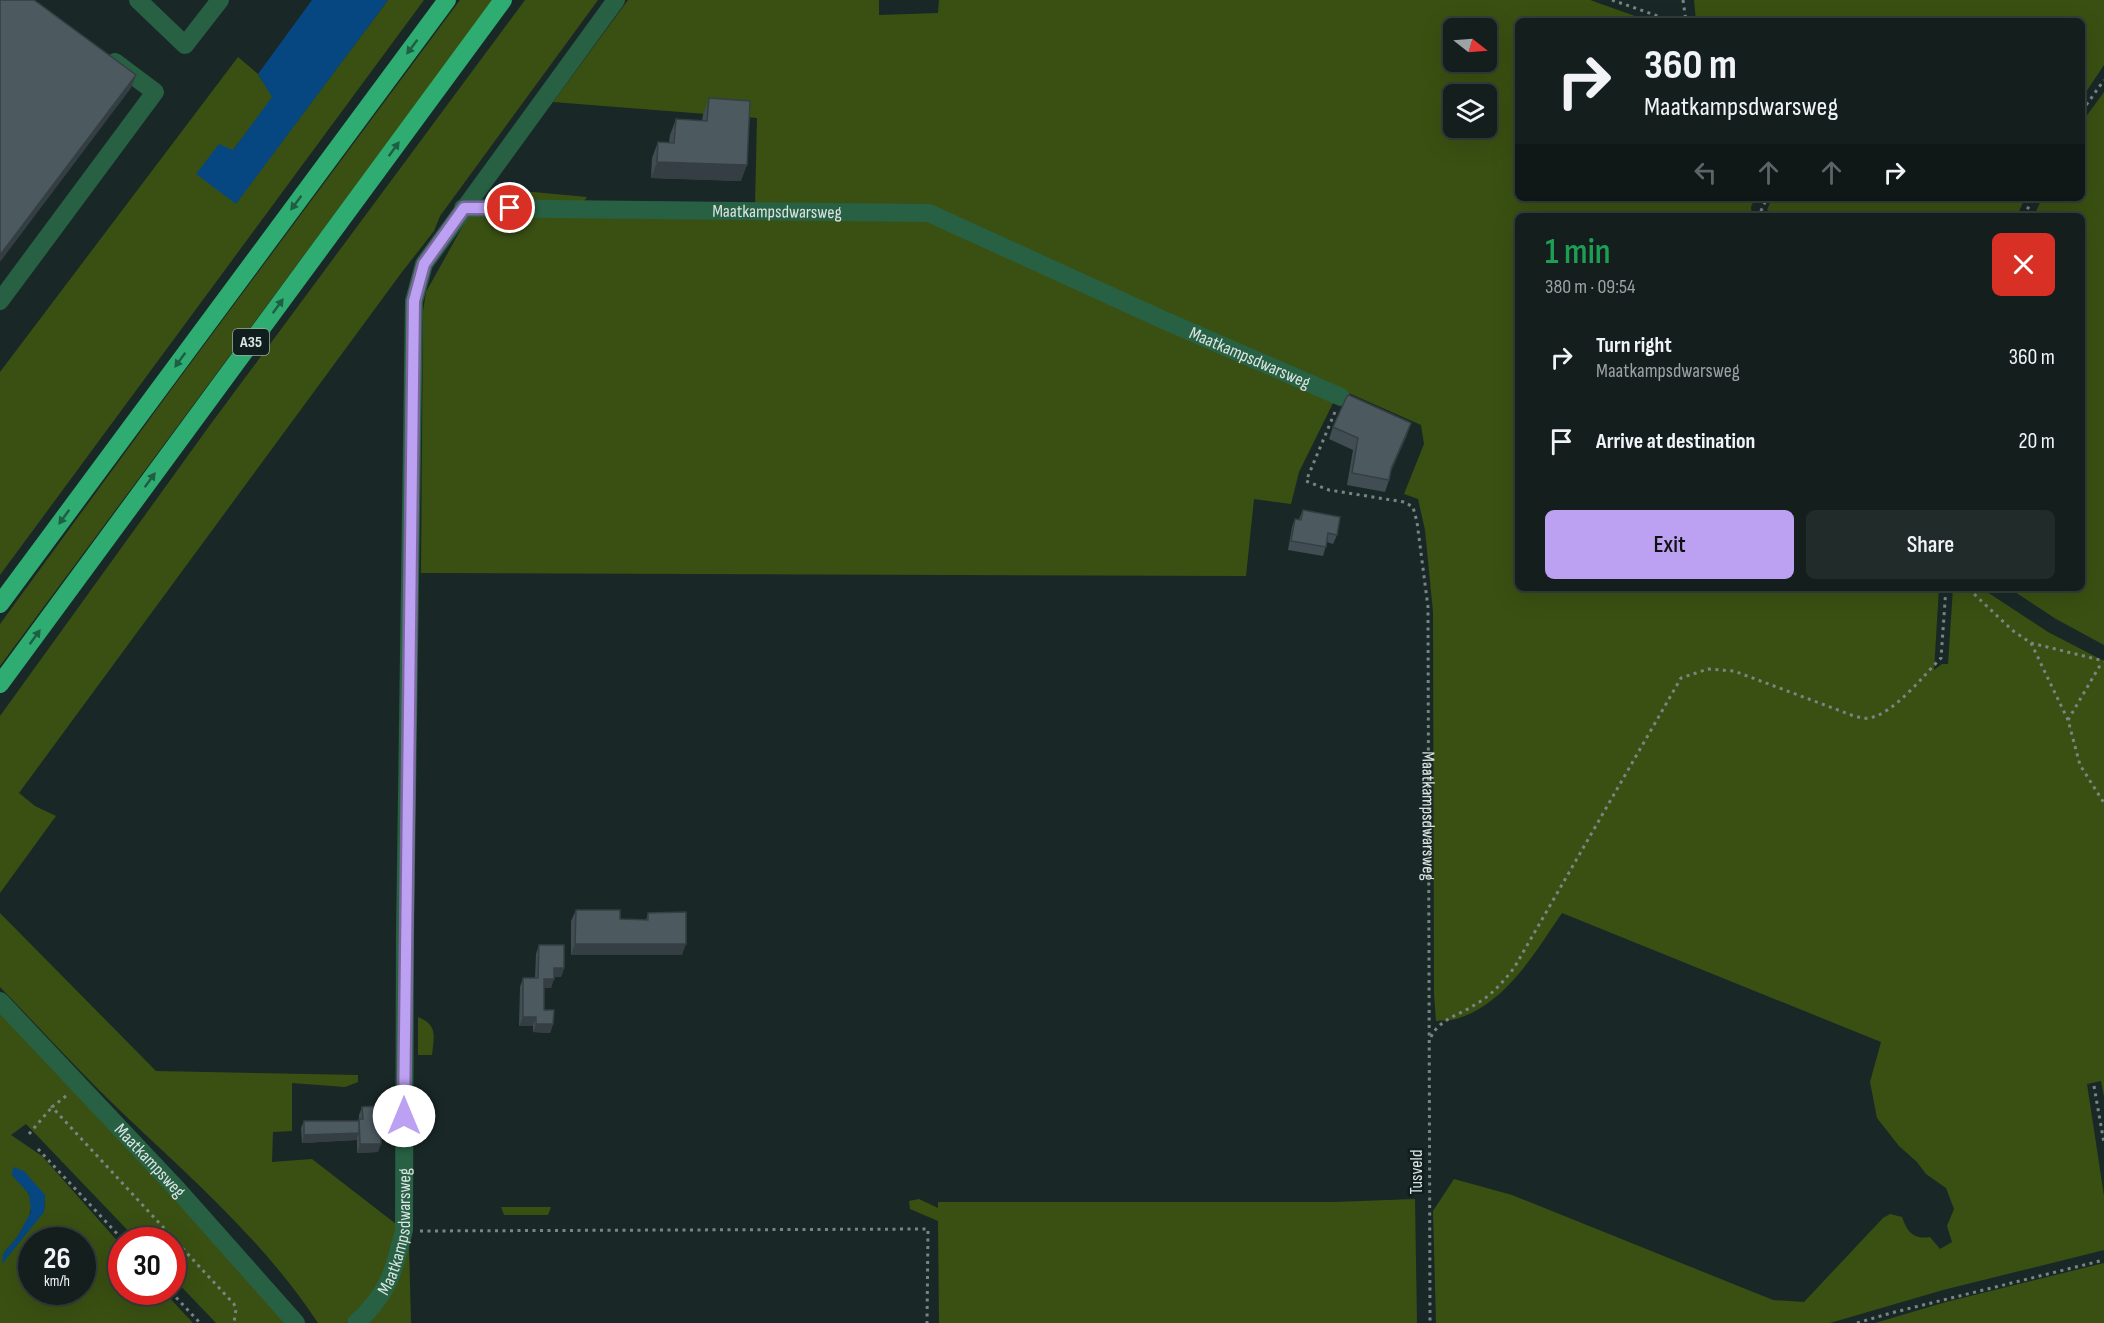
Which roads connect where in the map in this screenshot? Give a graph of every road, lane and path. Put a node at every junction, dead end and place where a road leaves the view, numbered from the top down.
1 (138, 0) edge
2 (220, 0) edge
3 (447, 0) edge
4 (503, 0) edge
5 (616, 0) edge
6 (1612, 0) edge
7 (1683, 0) edge
8 (1663, 18) edge
9 (1686, 18) edge
10 (98, 50) edge
11 (2104, 80) edge
12 (2085, 107) edge
13 (464, 208) junction
14 (0, 301) edge
15 (1341, 397) joint
16 (1946, 591) edge
17 (1972, 591) edge
18 (0, 604) edge
19 (2031, 643) junction
20 (2103, 661) edge
21 (0, 684) edge
22 (2068, 720) junction
23 (2104, 803) edge
24 (0, 1001) edge
25 (1429, 1021) joint
26 (1430, 1038) junction
27 (80, 1085) junction
28 (2094, 1086) dead end
29 (52, 1107) junction
30 (29, 1134) dead end
31 (2104, 1143) edge
32 (38, 1149) dead end
33 (111, 1227) edge
34 (404, 1230) junction
35 (2104, 1260) edge
36 (183, 1305) edge
37 (200, 1323) edge
38 (234, 1323) edge
39 (296, 1323) edge
40 (356, 1323) edge
41 (927, 1323) edge
42 (1430, 1323) edge
43 (1857, 1323) edge

1 - 2 street
3 -> 18 highway, A35
21 -> 4 highway, A35
5 - 13 street, Maatkampsdwarsweg
6 - 8 path
7 - 9 path
10 - 14 street
11 - 12 path
13 - 15 street, Maatkampsdwarsweg
13 - 34 street, Maatkampsdwarsweg
15 - 25 path, Maatkampsdwarsweg
16 - 26 path
17 - 19 path
19 - 20 path
19 - 22 path
20 - 22 path
22 - 23 path
24 - 27 street, Maatkampsweg
25 - 26 path, Tusveld
26 - 42 path, Tusveld
27 - 29 path
27 - 39 street, Maatkampsweg
28 - 31 path
29 - 30 path
29 - 38 path
32 - 33 path
34 - 40 street, Maatkampsdwarsweg
34 - 41 path
35 - 43 path
36 - 37 path

